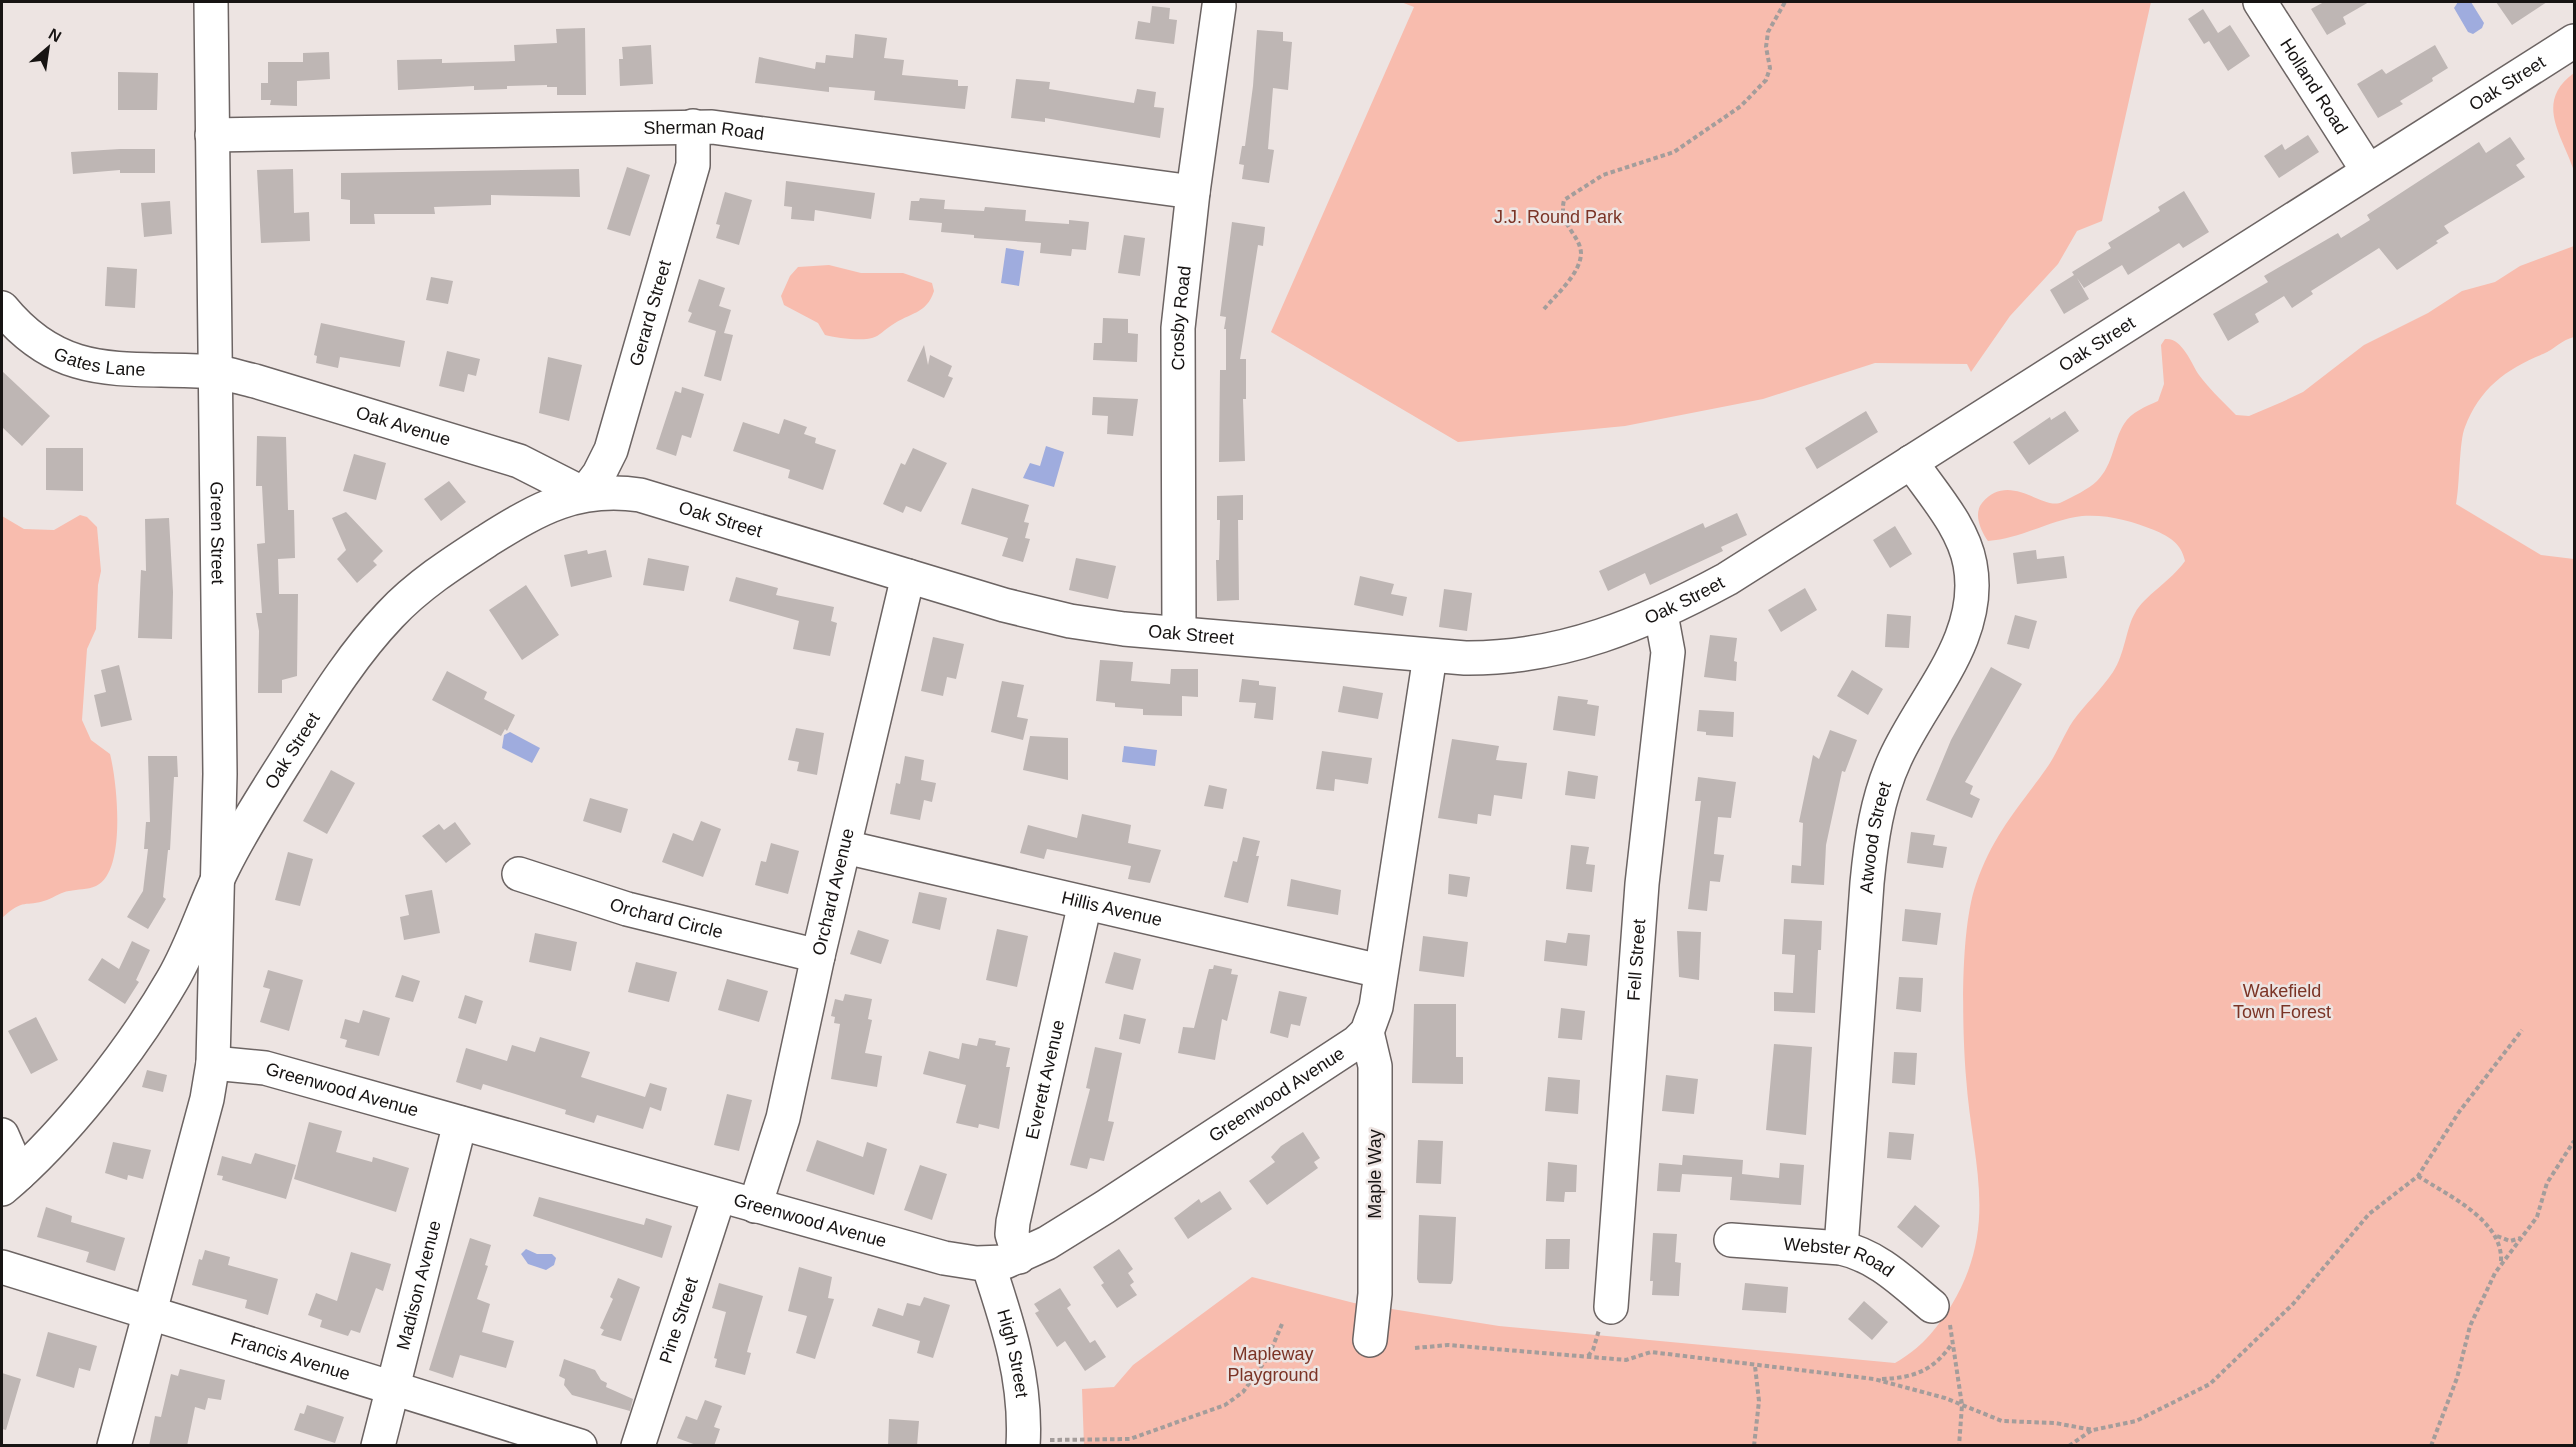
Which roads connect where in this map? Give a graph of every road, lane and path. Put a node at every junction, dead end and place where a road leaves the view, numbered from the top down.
1 (211, 2) edge
2 (1785, 2) edge
3 (2260, 2) edge
4 (1220, 6) dead end
5 (2574, 41) edge
6 (693, 126) junction
7 (212, 135) junction
8 (2368, 171) junction
9 (1192, 192) junction
10 (2, 308) edge
11 (1544, 309) dead end
12 (215, 372) junction
13 (1911, 462) junction
14 (584, 494) junction
15 (908, 576) junction
16 (1661, 614) junction
17 (1179, 633) junction
18 (1430, 656) junction
19 (845, 847) junction
20 (519, 874) dead end
21 (218, 880) junction
22 (1085, 903) junction
23 (818, 956) junction
24 (1380, 971) junction
25 (2522, 1030) dead end
26 (1367, 1032) junction
27 (213, 1063) junction
28 (460, 1123) junction
29 (2, 1135) edge
30 (2574, 1141) edge
31 (2418, 1176) junction
32 (10, 1182) edge
33 (719, 1196) junction
34 (755, 1206) junction
35 (2494, 1234) junction
36 (2522, 1237) junction
37 (1731, 1240) dead end
38 (1841, 1248) junction
39 (1004, 1260) junction
40 (2501, 1262) junction
41 (2, 1267) edge
42 (1932, 1306) joint
43 (1611, 1307) dead end
44 (149, 1314) junction
45 (1282, 1324) dead end
46 (1372, 1328) dead end
47 (1953, 1342) junction
48 (1415, 1348) dead end
49 (1755, 1366) junction
50 (1874, 1379) junction
51 (394, 1388) junction
52 (1962, 1405) junction
53 (2093, 1430) junction
54 (1023, 1442) edge
55 (114, 1446) edge
56 (378, 1446) edge
57 (580, 1446) edge
58 (638, 1446) edge
59 (1754, 1446) edge
60 (1959, 1446) edge
61 (2069, 1446) edge
62 (2431, 1446) edge

1 - 7 street, Green Street
2 - 11 path
3 - 8 street, Holland Road
4 - 9 street, Crosby Road
5 - 8 street, Oak Street
6 - 7 street, Sherman Road
6 - 9 street, Sherman Road
6 - 14 street, Gerard Street
7 - 12 street, Green Street
8 - 13 street, Oak Street
9 - 17 street, Crosby Road
10 - 12 street, Gates Lane
12 - 14 street, Oak Avenue
12 - 21 street, Green Street
13 - 16 street, Oak Street
13 - 38 street, Atwood Street
14 - 15 street, Oak Street
14 - 21 street, Oak Street
15 - 17 street, Oak Street
15 - 19 street, Orchard Avenue
16 - 18 street, Oak Street
16 - 43 street, Fell Street
17 - 18 street, Oak Street
18 - 24 street
19 - 22 street, Hillis Avenue
19 - 23 street, Orchard Avenue
20 - 23 street, Orchard Circle
21 - 27 street, Green Street
21 - 32 street, Oak Street
22 - 24 street, Hillis Avenue
22 - 39 street, Everett Avenue
23 - 34 street, Orchard Avenue
24 - 26 street
25 - 31 path
26 - 39 street, Greenwood Avenue
26 - 46 street, Maple Way
27 - 28 street, Greenwood Avenue
27 - 44 street
28 - 33 street, Greenwood Avenue
28 - 51 street, Madison Avenue
29 - 32 street
30 - 36 path
31 - 35 path
31 - 53 path
33 - 34 street, Greenwood Avenue
33 - 58 street, Pine Street
34 - 39 street, Greenwood Avenue
35 - 36 path
35 - 40 path
36 - 40 path
37 - 38 street, Webster Road
38 - 42 street, Webster Road
39 - 54 street, High Street
40 - 62 path
41 - 44 street, Francis Avenue
42 - 47 path
44 - 51 street, Francis Avenue
44 - 55 street
45 - 54 path
47 - 50 path
47 - 52 path
48 - 49 path
49 - 50 path
49 - 59 path
50 - 52 path
51 - 56 street, Madison Avenue
51 - 57 street, Francis Avenue
52 - 53 path
52 - 60 path
53 - 61 path

